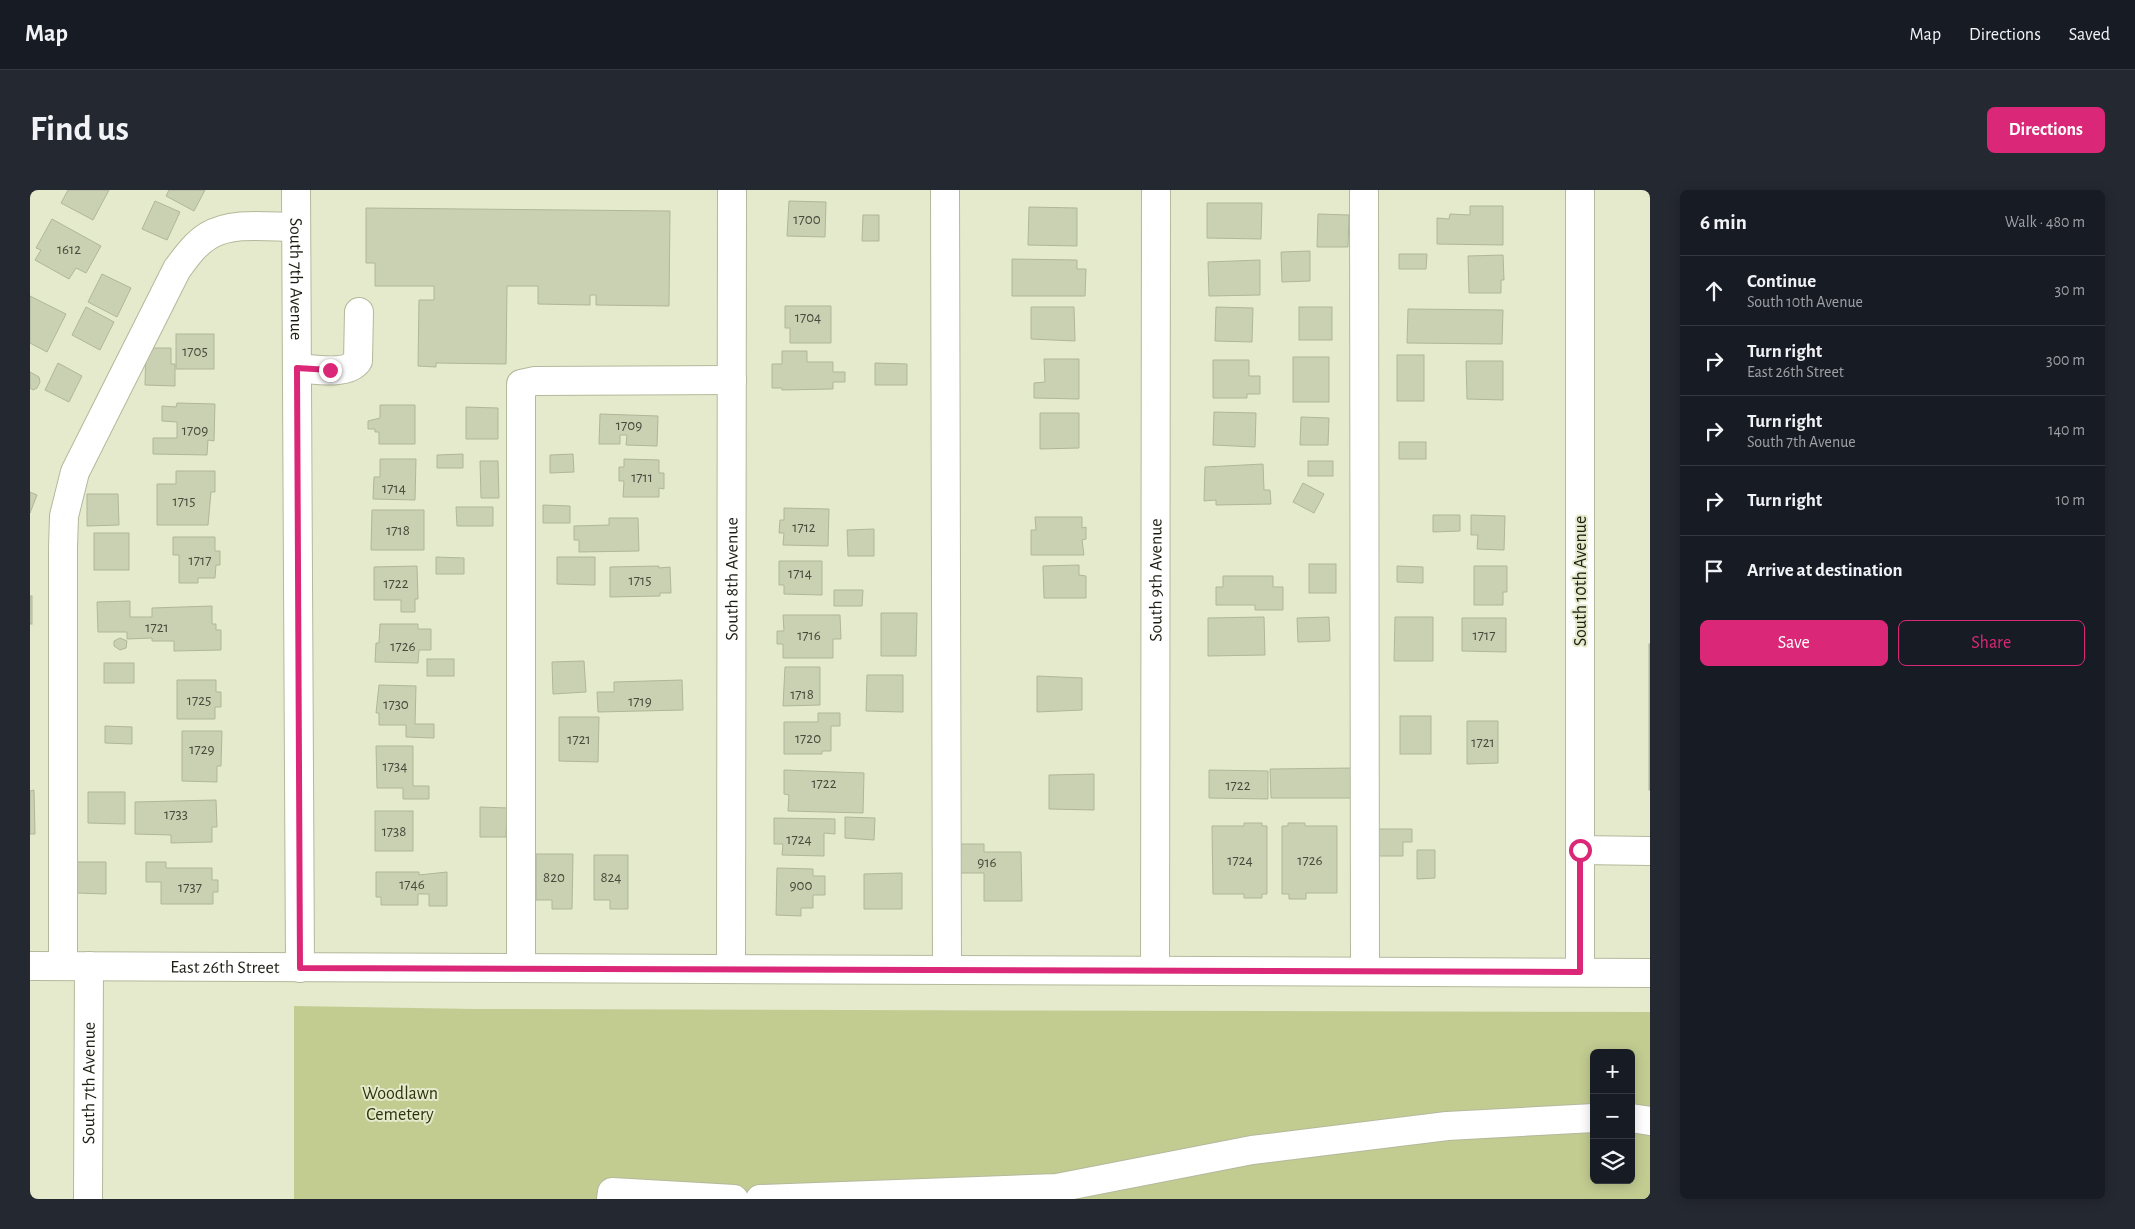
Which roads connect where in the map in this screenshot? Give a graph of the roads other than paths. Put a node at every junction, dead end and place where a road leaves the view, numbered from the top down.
1 (296, 190) edge
2 (732, 190) edge
3 (945, 190) edge
4 (1156, 190) edge
5 (1364, 190) edge
6 (1580, 190) edge
7 (296, 227) junction
8 (359, 312) dead end
9 (297, 368) junction
10 (732, 380) junction
11 (1580, 850) junction
12 (1650, 851) edge
13 (30, 966) edge
14 (76, 966) junction
15 (300, 968) junction
16 (522, 968) junction
17 (731, 968) junction
18 (947, 969) junction
19 (1155, 970) junction
20 (1365, 971) junction
21 (1580, 972) junction
22 (1650, 973) edge
23 (1590, 1118) edge
24 (1635, 1119) edge
25 (1650, 1121) edge
26 (88, 1199) edge
27 (611, 1199) edge
28 (734, 1199) edge
29 (760, 1199) edge

1 - 7 street, South 7th Avenue
2 - 10 street, South 8th Avenue
3 - 18 street
4 - 19 street, South 9th Avenue
5 - 20 street
6 - 11 street, South 10th Avenue
7 - 9 street, South 7th Avenue
7 - 14 street, South 7th Avenue
8 - 9 street
9 - 15 street, South 7th Avenue
10 - 16 street
10 - 17 street, South 8th Avenue
11 - 12 street
11 - 21 street, South 10th Avenue
13 - 14 street, East 26th Street
14 - 15 street, East 26th Street
14 - 26 street, South 7th Avenue
15 - 16 street, East 26th Street
16 - 17 street, East 26th Street
17 - 18 street, East 26th Street
18 - 19 street, East 26th Street
19 - 20 street, East 26th Street
20 - 21 street, East 26th Street
21 - 22 street, East 26th Street
23 - 29 street
24 - 25 street
27 - 28 street

